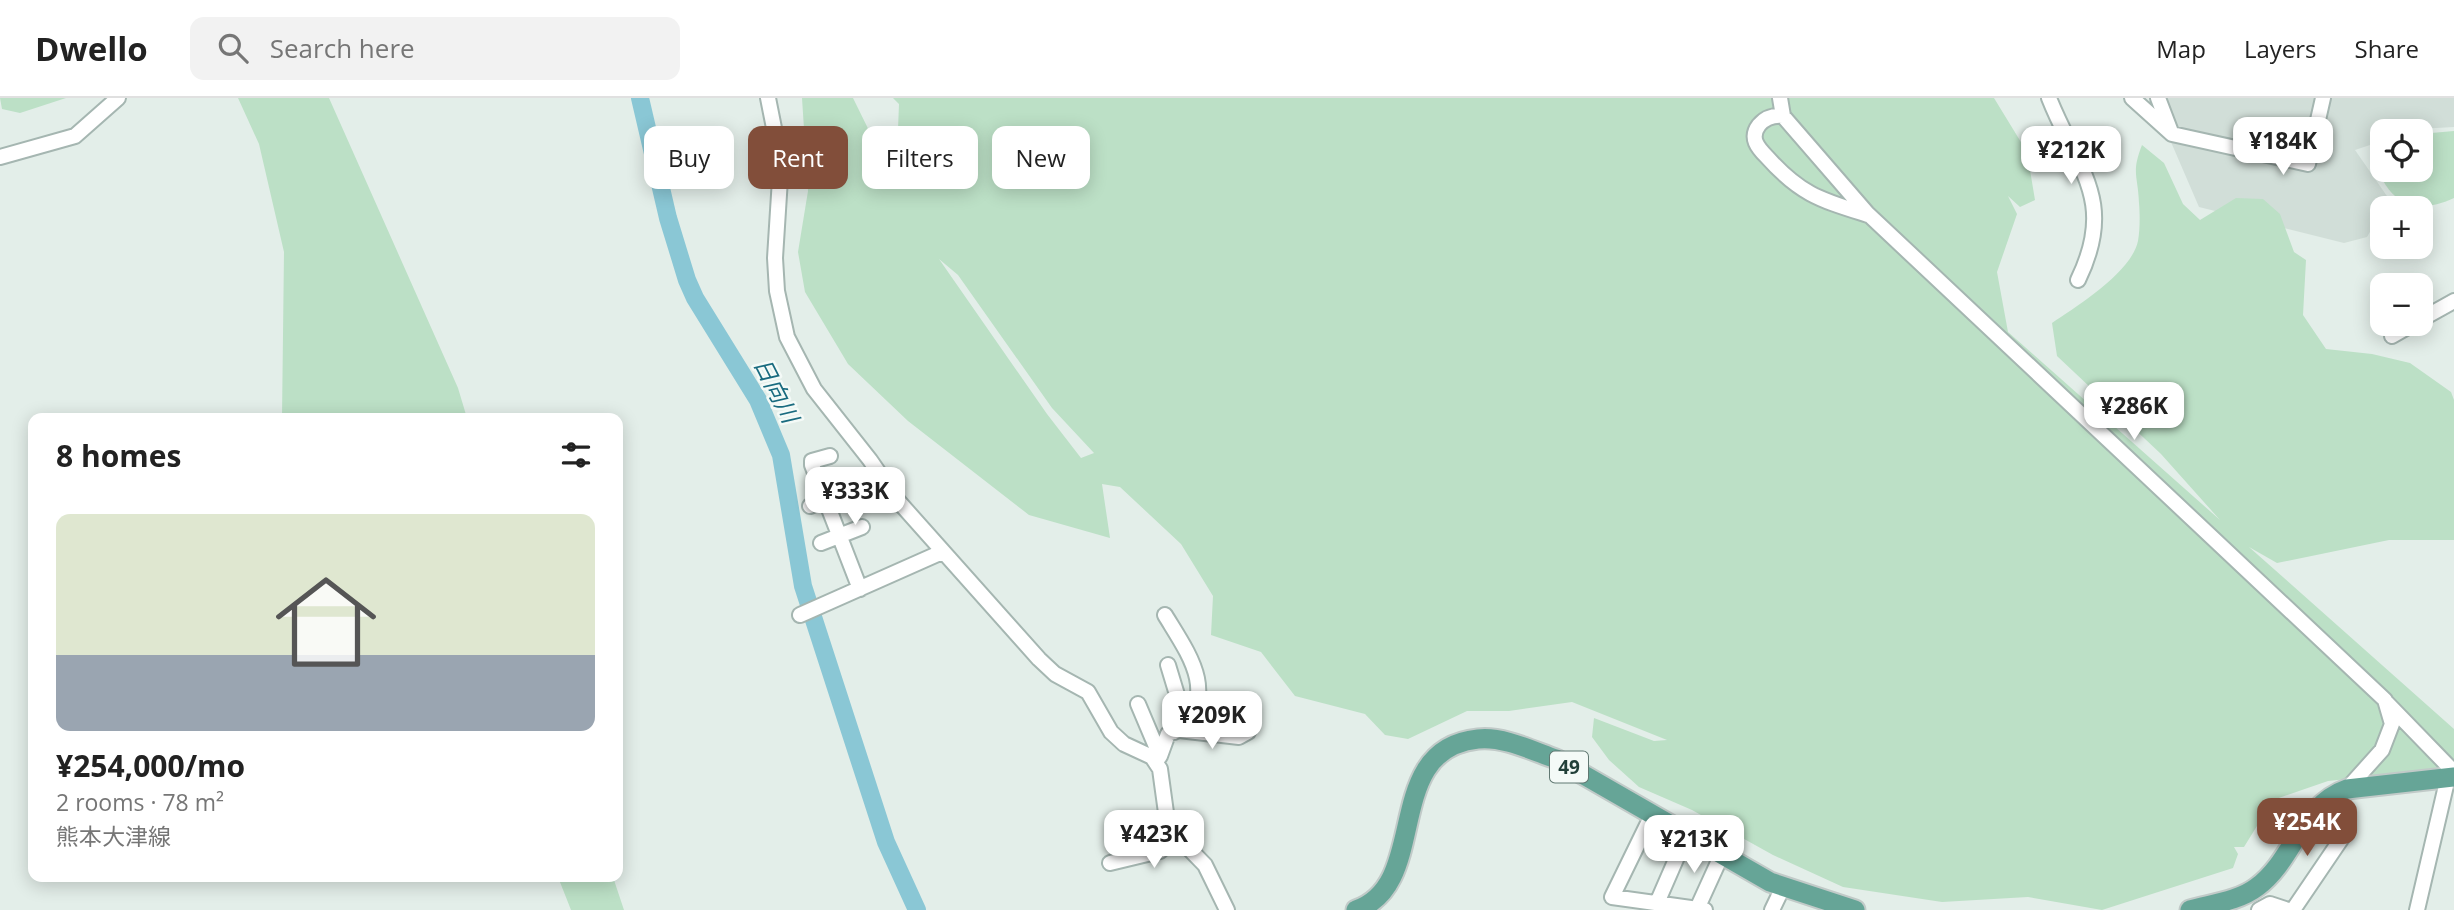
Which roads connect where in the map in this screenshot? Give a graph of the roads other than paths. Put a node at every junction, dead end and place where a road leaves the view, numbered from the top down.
1 (118, 98) edge
2 (768, 98) edge
3 (1780, 98) edge
4 (2049, 98) edge
5 (2132, 98) edge
6 (2158, 98) edge
7 (2323, 98) edge
8 (1783, 116) junction
9 (2172, 134) junction
10 (0, 157) edge
11 (1869, 215) junction
12 (2078, 280) dead end
13 (2454, 301) edge
14 (2433, 313) edge
15 (830, 456) dead end
16 (844, 493) dead end
17 (826, 500) junction
18 (810, 506) dead end
19 (862, 527) dead end
20 (840, 536) junction
21 (821, 543) dead end
22 (942, 552) junction
23 (860, 589) junction
24 (800, 615) dead end
25 (1166, 615) dead end
26 (1168, 665) dead end
27 (2385, 700) junction
28 (1138, 704) dead end
29 (1176, 731) junction
30 (1248, 732) dead end
31 (1158, 759) junction
32 (2452, 775) edge
33 (2347, 789) junction
34 (2318, 807) junction
35 (1652, 815) junction
36 (1687, 834) junction
37 (1177, 836) junction
38 (1722, 854) junction
39 (1110, 863) dead end
40 (1783, 887) junction
41 (1657, 903) junction
42 (1701, 909) edge
43 (1227, 910) edge
44 (1356, 910) edge
45 (1772, 910) edge
46 (1855, 910) edge
47 (2191, 910) edge
48 (2259, 910) edge
49 (2291, 910) edge
50 (2417, 910) edge

1 - 10 street
2 - 22 street
3 - 8 street
4 - 12 street
5 - 9 street
6 - 9 street
7 - 9 street
8 - 11 street
8 - 11 street
11 - 27 street
13 - 14 street
15 - 17 street
16 - 17 street
17 - 18 street
17 - 20 street
19 - 20 street
20 - 21 street
20 - 23 street
22 - 23 street
22 - 31 street
23 - 24 street
25 - 29 street
26 - 29 street
27 - 32 street
27 - 33 street
28 - 31 street
29 - 30 street
29 - 31 street
31 - 37 street
32 - 33 main road
32 - 50 street
33 - 34 main road
34 - 47 main road
34 - 49 street
35 - 36 main road, 49
35 - 41 street
35 - 44 main road, 49
36 - 38 main road, 49
36 - 41 street
37 - 39 street
37 - 43 street
38 - 40 main road, 49
38 - 42 street
40 - 45 street
40 - 46 main road, 49
41 - 42 street
48 - 49 street

